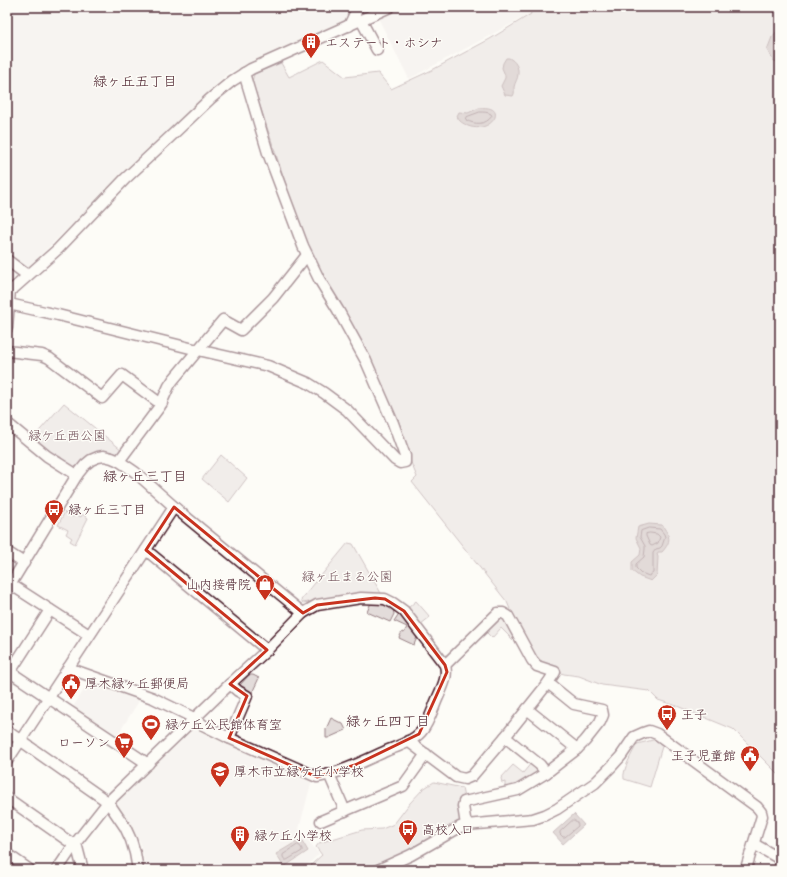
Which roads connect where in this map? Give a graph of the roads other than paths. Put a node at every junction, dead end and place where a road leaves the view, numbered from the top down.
1 (358, 7) edge
2 (390, 7) edge
3 (361, 20) junction
4 (349, 26) junction
5 (377, 50) dead end
6 (244, 73) junction
7 (307, 255) junction
8 (7, 260) edge
9 (28, 275) junction
10 (9, 289) edge
11 (9, 304) junction
12 (7, 328) edge
13 (198, 350) junction
14 (7, 351) edge
15 (162, 402) junction
16 (7, 423) edge
17 (119, 461) junction
18 (77, 475) junction
19 (174, 506) junction
20 (146, 550) junction
21 (7, 552) edge
22 (24, 563) junction
23 (8, 586) edge
24 (50, 610) junction
25 (303, 614) junction
26 (89, 635) junction
27 (267, 650) junction
28 (445, 665) junction
29 (68, 668) junction
30 (8, 671) edge
31 (548, 683) junction
32 (230, 684) junction
33 (49, 697) junction
34 (527, 709) junction
35 (194, 718) junction
36 (7, 731) edge
37 (505, 737) junction
38 (229, 738) junction
39 (20, 740) junction
40 (408, 741) junction
41 (577, 749) junction
42 (426, 754) junction
43 (7, 761) edge
44 (148, 764) junction
45 (546, 773) junction
46 (329, 774) junction
47 (7, 798) edge
48 (108, 802) junction
49 (345, 811) junction
50 (321, 821) dead end
51 (466, 825) junction
52 (754, 844) junction
53 (74, 845) junction
54 (7, 854) edge
55 (780, 860) edge
56 (30, 870) edge
57 (57, 870) edge
58 (83, 870) edge
59 (138, 870) edge
60 (378, 870) edge
61 (746, 870) edge

1 - 4 street
2 - 3 street
3 - 4 street
3 - 5 street
4 - 6 street
6 - 7 street
6 - 9 street
7 - 13 street
7 - 13 street
8 - 9 street
9 - 10 street
10 - 11 street
11 - 12 street
11 - 13 street
13 - 15 street
14 - 15 street
15 - 17 street
16 - 18 street
17 - 18 street
17 - 19 street
18 - 22 street
19 - 20 street
19 - 25 street
20 - 26 street
20 - 27 street
21 - 22 street
22 - 23 street
23 - 24 street
24 - 26 street
24 - 30 street
25 - 27 street
25 - 28 street
26 - 29 street
27 - 32 street
28 - 31 street
28 - 40 street
29 - 33 street
29 - 35 street
30 - 33 street
31 - 34 street
31 - 41 street
32 - 35 street
32 - 38 street
33 - 39 street
33 - 44 street
34 - 37 street
34 - 41 street
35 - 38 street
35 - 44 street
36 - 39 street
37 - 42 street
37 - 45 street
38 - 46 street
39 - 43 street
39 - 48 street
40 - 42 street
40 - 46 street
41 - 45 street
42 - 49 street
44 - 48 street
45 - 51 street
46 - 49 street
47 - 53 street
48 - 53 street
48 - 59 street
49 - 50 street
51 - 52 street
51 - 60 street
52 - 55 street
52 - 61 street
53 - 57 street
53 - 58 street
54 - 56 street

